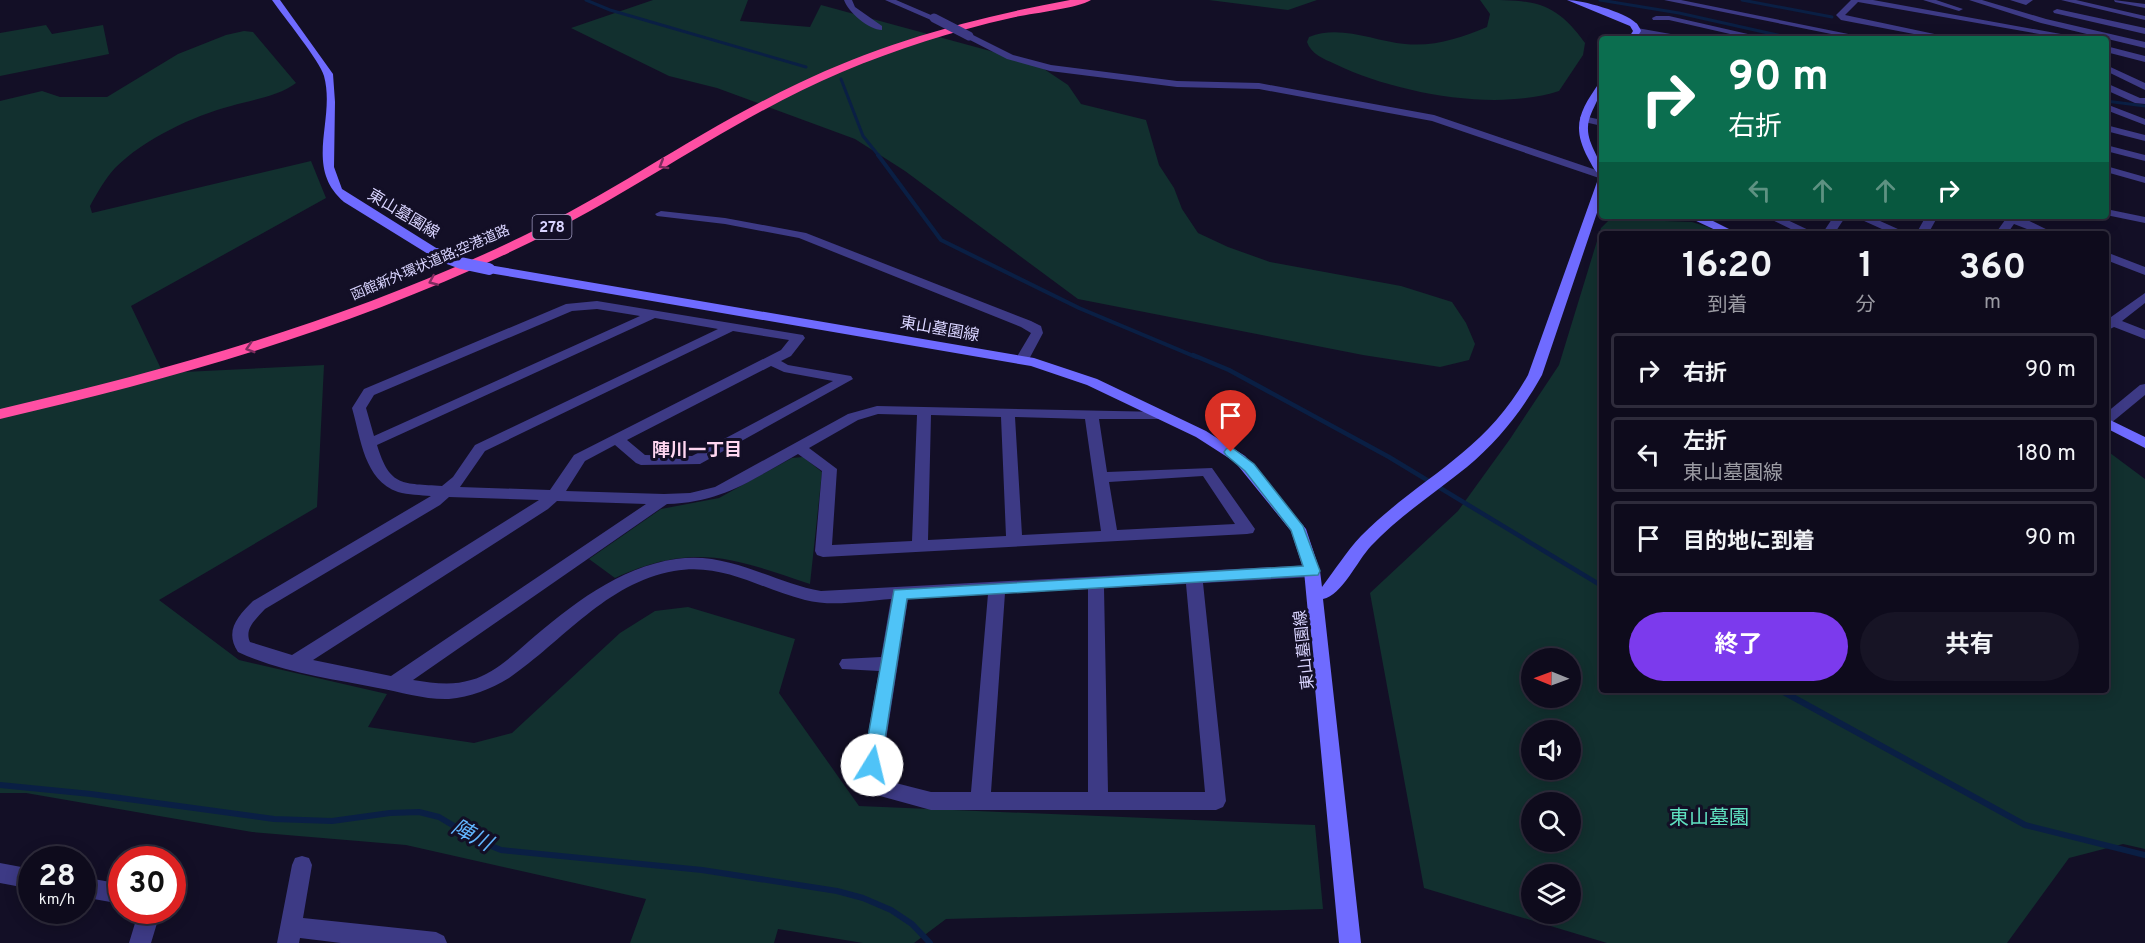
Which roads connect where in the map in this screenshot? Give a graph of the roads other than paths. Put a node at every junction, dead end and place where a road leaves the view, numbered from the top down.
1 (276, 0) edge
2 (848, 0) edge
3 (890, 0) edge
4 (1049, 0) edge
5 (1086, 0) edge
6 (1571, 0) edge
7 (1668, 0) edge
8 (1857, 0) edge
9 (1927, 0) edge
10 (1973, 0) edge
11 (2014, 0) edge
12 (2029, 0) edge
13 (2069, 0) edge
14 (2118, 0) edge
15 (1725, 1) edge
16 (1944, 2) edge
17 (2145, 6) edge
18 (1719, 10) junction
19 (2057, 11) junction
20 (1656, 18) dead end
21 (2145, 18) edge
22 (1980, 21) junction
23 (2044, 21) junction
24 (1798, 25) junction
25 (879, 28) dead end
26 (1862, 29) junction
27 (2145, 31) edge
28 (1634, 35) edge
29 (1828, 35) edge
30 (1748, 36) edge
31 (1867, 36) edge
32 (1930, 36) edge
33 (2065, 36) edge
34 (2069, 36) edge
35 (2107, 36) edge
36 (2109, 36) edge
37 (2145, 45) edge
38 (2109, 50) edge
39 (2145, 59) edge
40 (2136, 67) edge
41 (2109, 68) edge
42 (2109, 69) edge
43 (2109, 87) edge
44 (2145, 87) edge
45 (1599, 90) edge
46 (2145, 101) edge
47 (2109, 108) edge
48 (2123, 114) junction
49 (2145, 116) edge
50 (1583, 119) junction
51 (1599, 122) edge
52 (2145, 122) edge
53 (2109, 129) edge
54 (2145, 138) edge
55 (2109, 149) edge
56 (2145, 158) edge
57 (1599, 170) edge
58 (2109, 170) edge
59 (1599, 174) edge
60 (2143, 179) edge
61 (2145, 192) edge
62 (1599, 198) edge
63 (2109, 213) edge
64 (661, 214) dead end
65 (1596, 215) edge
66 (1700, 219) edge
67 (1777, 219) edge
68 (1866, 219) edge
69 (2015, 219) edge
70 (2145, 220) edge
71 (1726, 231) edge
72 (1804, 231) edge
73 (1896, 231) edge
74 (2043, 231) edge
75 (2109, 257) edge
76 (2145, 271) edge
77 (2145, 297) edge
78 (654, 314) junction
79 (2109, 321) edge
80 (2109, 322) edge
81 (732, 327) junction
82 (2145, 335) edge
83 (771, 360) junction
84 (1022, 360) junction
85 (2145, 388) edge
86 (0, 404) edge
87 (924, 410) junction
88 (1008, 412) junction
89 (0, 414) edge
90 (1091, 414) junction
91 (1163, 416) junction
92 (2109, 418) edge
93 (2109, 423) edge
94 (617, 439) junction
95 (370, 443) junction
96 (2145, 443) edge
97 (799, 447) junction
98 (1101, 477) junction
99 (448, 492) junction
100 (555, 495) junction
101 (664, 499) junction
102 (1110, 536) junction
103 (1014, 541) junction
104 (920, 546) junction
105 (1312, 571) junction
106 (1194, 578) junction
107 (1096, 583) junction
108 (997, 588) junction
109 (900, 594) junction
110 (1316, 596) junction
111 (294, 663) junction
112 (848, 664) dead end
113 (888, 664) junction
114 (395, 683) junction
115 (980, 801) junction
116 (1098, 802) junction
117 (302, 865) dead end
118 (0, 873) edge
119 (18, 876) edge
120 (146, 924) edge
121 (289, 935) edge
122 (140, 943) edge
123 (436, 943) edge
124 (1350, 943) edge

1 - 84 street, 東山墓園線, bridge
2 - 25 street
3 - 59 street, bridge
4 - 86 highway, 函館新外環状道路;空港道路 / 278
5 -> 89 highway, 函館新外環状道路;空港道路 / 278
6 - 28 street
7 - 18 street
8 - 22 street
8 - 26 street
9 - 16 street
10 - 23 street
11 - 12 street
13 - 19 street
13 - 21 street
14 - 17 street
15 - 18 street
16 - 22 street
18 - 24 street
19 - 23 street
19 - 27 street
20 - 30 street
22 - 33 street
23 - 34 street
23 - 35 street
24 - 26 street
24 - 29 street
26 - 29 street
26 - 31 street
26 - 32 street
36 - 37 street
38 - 39 street
40 - 41 street
42 - 44 street
43 - 46 street
45 - 50 street
47 - 48 street
48 - 49 street
48 - 52 street
50 - 51 street
50 - 57 street
53 - 54 street
55 - 56 street
58 - 60 street
60 - 61 street
62 - 65 street
63 - 70 street
64 - 84 street
65 - 110 street
66 - 71 street
67 - 72 street
68 - 73 street
69 - 74 street
75 - 76 street
77 - 79 street
78 - 81 street
78 - 95 street
78 - 95 street
80 - 82 street
81 - 83 street
81 - 99 street
83 - 94 street
83 - 94 street
84 - 91 street, 東山墓園線
85 - 92 street
87 - 88 street
87 - 97 street
87 - 104 street
88 - 90 street
88 - 103 street
90 - 91 street
90 - 98 street
91 - 105 street, 東山墓園線
93 - 96 street
94 - 100 street
95 - 99 street
97 - 101 street
97 - 104 street
98 - 102 street
98 - 102 street
99 - 100 street
99 - 111 street
100 - 101 street
100 - 111 street
101 - 114 street
102 - 103 street
103 - 104 street
105 - 106 street
105 - 110 street, 東山墓園線
106 - 107 street
106 - 116 street
107 - 108 street
107 - 116 street
108 - 109 street
108 - 115 street
109 - 113 street
109 - 114 street
110 - 124 street, 東山墓園線
111 - 114 street
112 - 113 street
113 - 115 street
115 - 116 street
117 - 121 street
118 - 119 street
120 - 122 street
121 - 123 street

